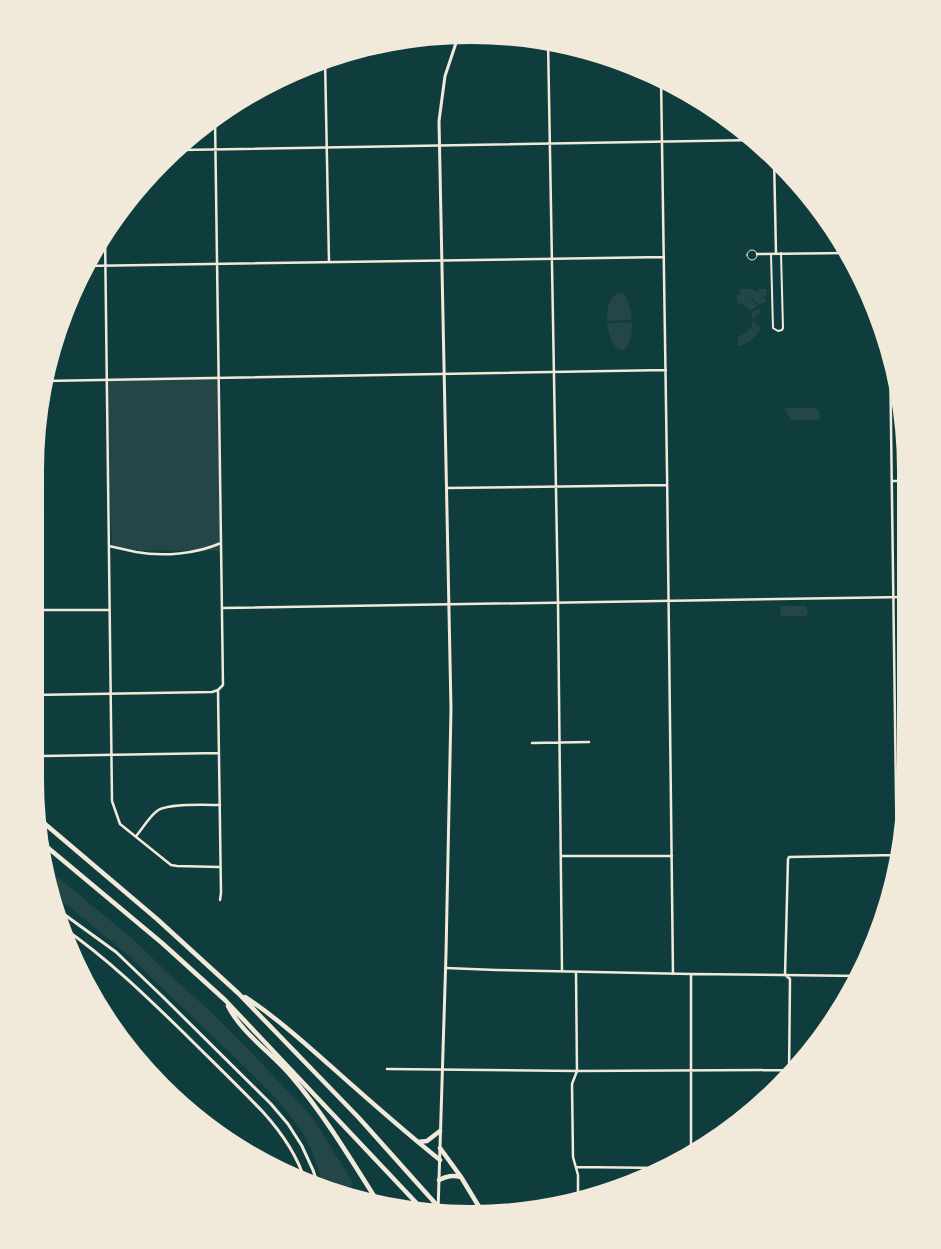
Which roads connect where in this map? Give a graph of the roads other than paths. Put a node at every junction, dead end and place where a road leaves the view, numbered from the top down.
1 (456, 41) edge
2 (548, 48) edge
3 (325, 67) edge
4 (661, 87) edge
5 (215, 126) edge
6 (744, 140) edge
7 (662, 142) junction
8 (550, 144) junction
9 (439, 146) junction
10 (327, 148) junction
11 (185, 150) edge
12 (215, 150) junction
13 (774, 167) edge
14 (105, 246) edge
15 (840, 253) edge
16 (758, 254) junction
17 (771, 254) junction
18 (776, 254) junction
19 (781, 254) junction
20 (664, 256) junction
21 (552, 258) junction
22 (442, 260) junction
23 (329, 262) junction
24 (217, 264) junction
25 (94, 266) edge
26 (105, 266) junction
27 (666, 370) junction
28 (554, 372) junction
29 (444, 374) junction
30 (219, 378) junction
31 (106, 380) junction
32 (51, 381) edge
33 (892, 387) edge
34 (892, 481) junction
35 (900, 481) edge
36 (667, 484) junction
37 (556, 486) junction
38 (447, 488) junction
39 (221, 543) junction
40 (109, 546) junction
41 (894, 597) junction
42 (900, 597) edge
43 (669, 600) junction
44 (558, 602) junction
45 (450, 604) junction
46 (222, 608) junction
47 (41, 610) edge
48 (109, 610) junction
49 (218, 690) junction
50 (110, 694) junction
51 (41, 695) edge
52 (560, 742) junction
53 (589, 742) dead end
54 (532, 743) dead end
55 (219, 753) junction
56 (111, 755) junction
57 (41, 756) edge
58 (220, 805) junction
59 (44, 823) edge
60 (897, 829) edge
61 (136, 836) junction
62 (47, 847) edge
63 (893, 855) edge
64 (561, 856) junction
65 (672, 856) junction
66 (220, 867) junction
67 (220, 900) dead end
68 (63, 914) edge
69 (70, 933) edge
70 (446, 968) junction
71 (562, 971) junction
72 (576, 972) junction
73 (673, 974) junction
74 (691, 974) junction
75 (785, 975) junction
76 (848, 976) joint
77 (848, 981) edge
78 (238, 993) junction
79 (225, 1000) junction
80 (789, 1066) edge
81 (387, 1069) dead end
82 (443, 1070) junction
83 (785, 1070) edge
84 (577, 1071) junction
85 (691, 1071) junction
86 (440, 1131) junction
87 (417, 1141) junction
88 (691, 1146) edge
89 (440, 1148) junction
90 (440, 1160) junction
91 (576, 1167) junction
92 (650, 1168) edge
93 (301, 1173) edge
94 (460, 1177) junction
95 (316, 1179) edge
96 (439, 1180) junction
97 (578, 1194) edge
98 (375, 1197) edge
99 (418, 1204) edge
100 (438, 1207) edge
101 (438, 1207) edge
102 (479, 1208) edge

1 - 9 main road
2 - 8 street
3 - 10 street
4 - 7 street
5 - 12 street
6 - 7 street
7 - 8 street
7 - 20 street
8 - 9 street
8 - 21 street
9 - 10 street
9 - 22 main road
10 - 12 street
10 - 23 street
11 - 12 street
12 - 24 street
13 - 18 street
14 - 26 street
15 - 19 street
16 - 16 lane
16 - 17 street
17 - 18 street
17 - 19 street
18 - 19 street
20 - 21 street
20 - 27 street
21 - 22 street
21 - 28 street
22 - 23 street
22 - 29 main road
23 - 24 street
24 - 26 street
24 - 30 street
25 - 26 street
26 - 31 street
27 - 28 street
27 - 36 street
28 - 29 street
28 - 37 street
29 - 30 street
29 - 38 main road
30 - 31 street
30 - 39 street
31 - 32 street
31 - 40 street
33 - 34 street
34 - 35 street
34 - 41 street
36 - 37 street
36 - 43 street
37 - 38 street
37 - 44 street
38 - 45 main road
39 - 40 street
39 - 46 street
40 - 48 street
41 - 42 street
41 - 43 street
41 - 60 street
43 - 44 street
43 - 65 street
44 - 45 street
44 - 52 street
45 - 46 street
45 - 70 main road
46 - 49 street
47 - 48 street
48 - 50 street
49 - 50 street
49 - 55 street
50 - 51 street
50 - 56 street
52 - 53 street
52 - 54 street
52 - 64 street
55 - 56 street
55 - 58 street
56 - 57 street
56 - 61 street
58 - 61 street
58 - 66 street
59 - 78 highway
61 - 66 street
62 - 79 highway
63 - 75 street
64 - 65 street
64 - 71 street
65 - 73 street
66 - 67 street
68 - 95 main road
69 - 93 main road
70 - 71 street
70 - 82 main road
71 - 72 street
72 - 73 street
72 - 84 street
73 - 74 street
74 - 75 street
74 - 85 street
75 - 76 street
75 - 80 street
76 - 77 street
78 - 87 highway
78 - 100 highway
79 - 98 highway
79 - 99 highway
81 - 82 street
82 - 84 street
82 - 86 main road
83 - 85 street
84 - 85 street
84 - 91 street
85 - 88 street
86 - 87 highway
86 - 89 main road
87 - 90 highway
89 - 90 main road
89 - 94 highway
90 - 96 main road
91 - 92 street
91 - 97 street
94 - 96 highway
94 - 102 highway
96 - 101 main road

